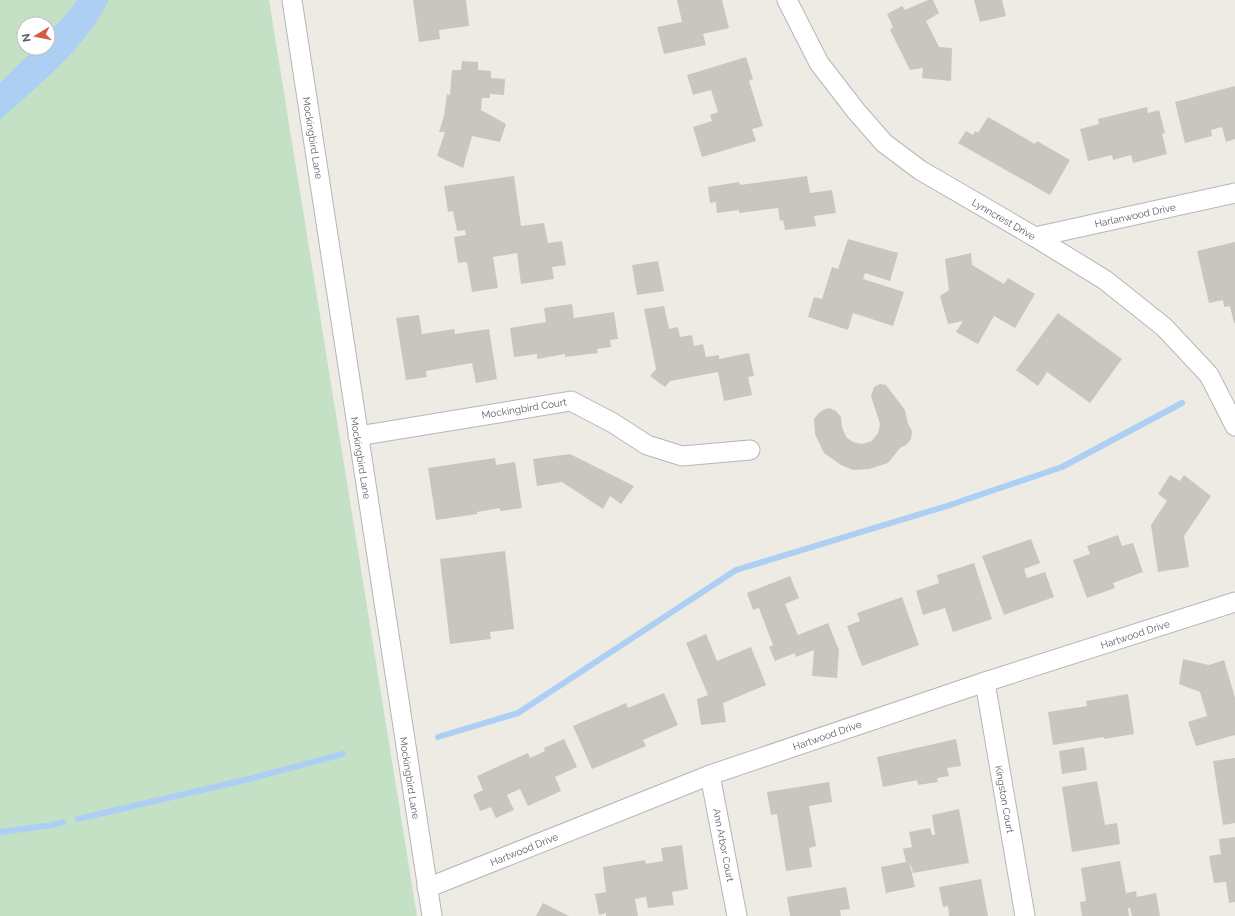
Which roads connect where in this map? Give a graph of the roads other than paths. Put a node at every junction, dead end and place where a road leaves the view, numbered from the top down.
1 (292, 0) edge
2 (787, 0) edge
3 (1235, 193) edge
4 (1035, 237) junction
5 (1235, 426) edge
6 (358, 436) junction
7 (750, 450) dead end
8 (1235, 602) edge
9 (985, 682) junction
10 (710, 775) junction
11 (427, 888) junction
12 (432, 916) edge
13 (737, 916) edge
14 (1025, 916) edge

1 - 6 street, Mockingbird Lane
2 - 4 street, Lynncrest Drive
3 - 4 street, Harlanwood Drive
4 - 5 street, Lynncrest Drive
6 - 7 street, Mockingbird Court
6 - 11 street, Mockingbird Lane
8 - 9 street, Hartwood Drive
9 - 10 street, Hartwood Drive
9 - 14 street, Kingston Court
10 - 11 street, Hartwood Drive
10 - 13 street, Ann Arbor Court
11 - 12 street, Mockingbird Lane

